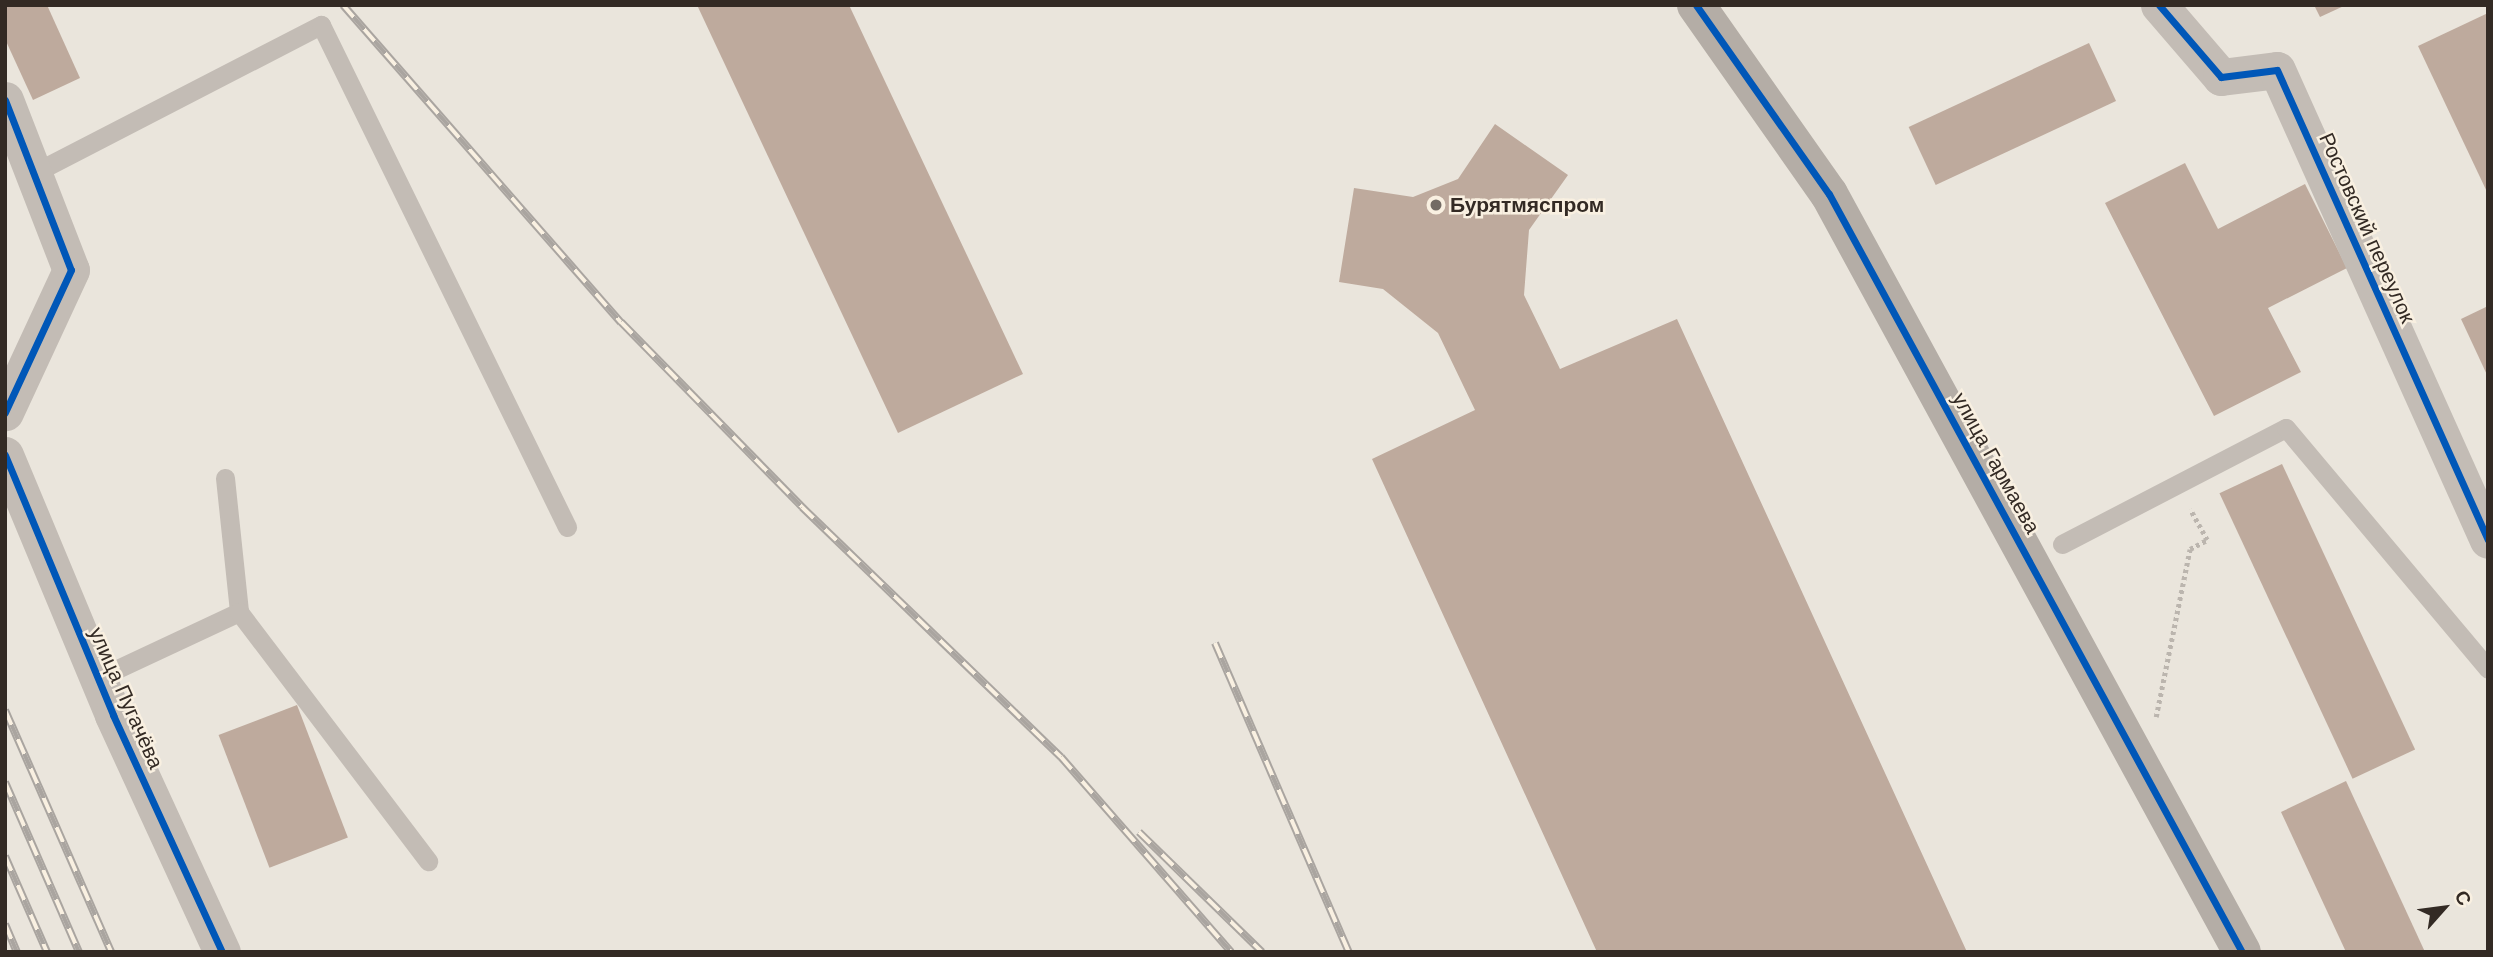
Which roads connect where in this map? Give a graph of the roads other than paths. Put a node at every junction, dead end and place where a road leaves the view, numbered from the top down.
1 (1696, 5) edge
2 (2159, 5) edge
3 (5, 100) edge
4 (34, 173) junction
5 (5, 412) edge
6 (5, 455) edge
7 (225, 478) dead end
8 (567, 527) dead end
9 (2488, 540) edge
10 (2062, 544) dead end
11 (239, 612) junction
12 (2488, 669) edge
13 (97, 678) junction
14 (428, 861) dead end
15 (222, 952) edge
16 (2242, 952) edge

1 - 16 street, улица Гармаева
2 - 9 street, Ростовский переулок
3 - 4 street
4 - 5 street
4 - 8 lane
6 - 13 street, улица Пугачёва
7 - 11 lane
10 - 12 lane
11 - 13 lane
11 - 14 lane
13 - 15 street, улица Пугачёва

